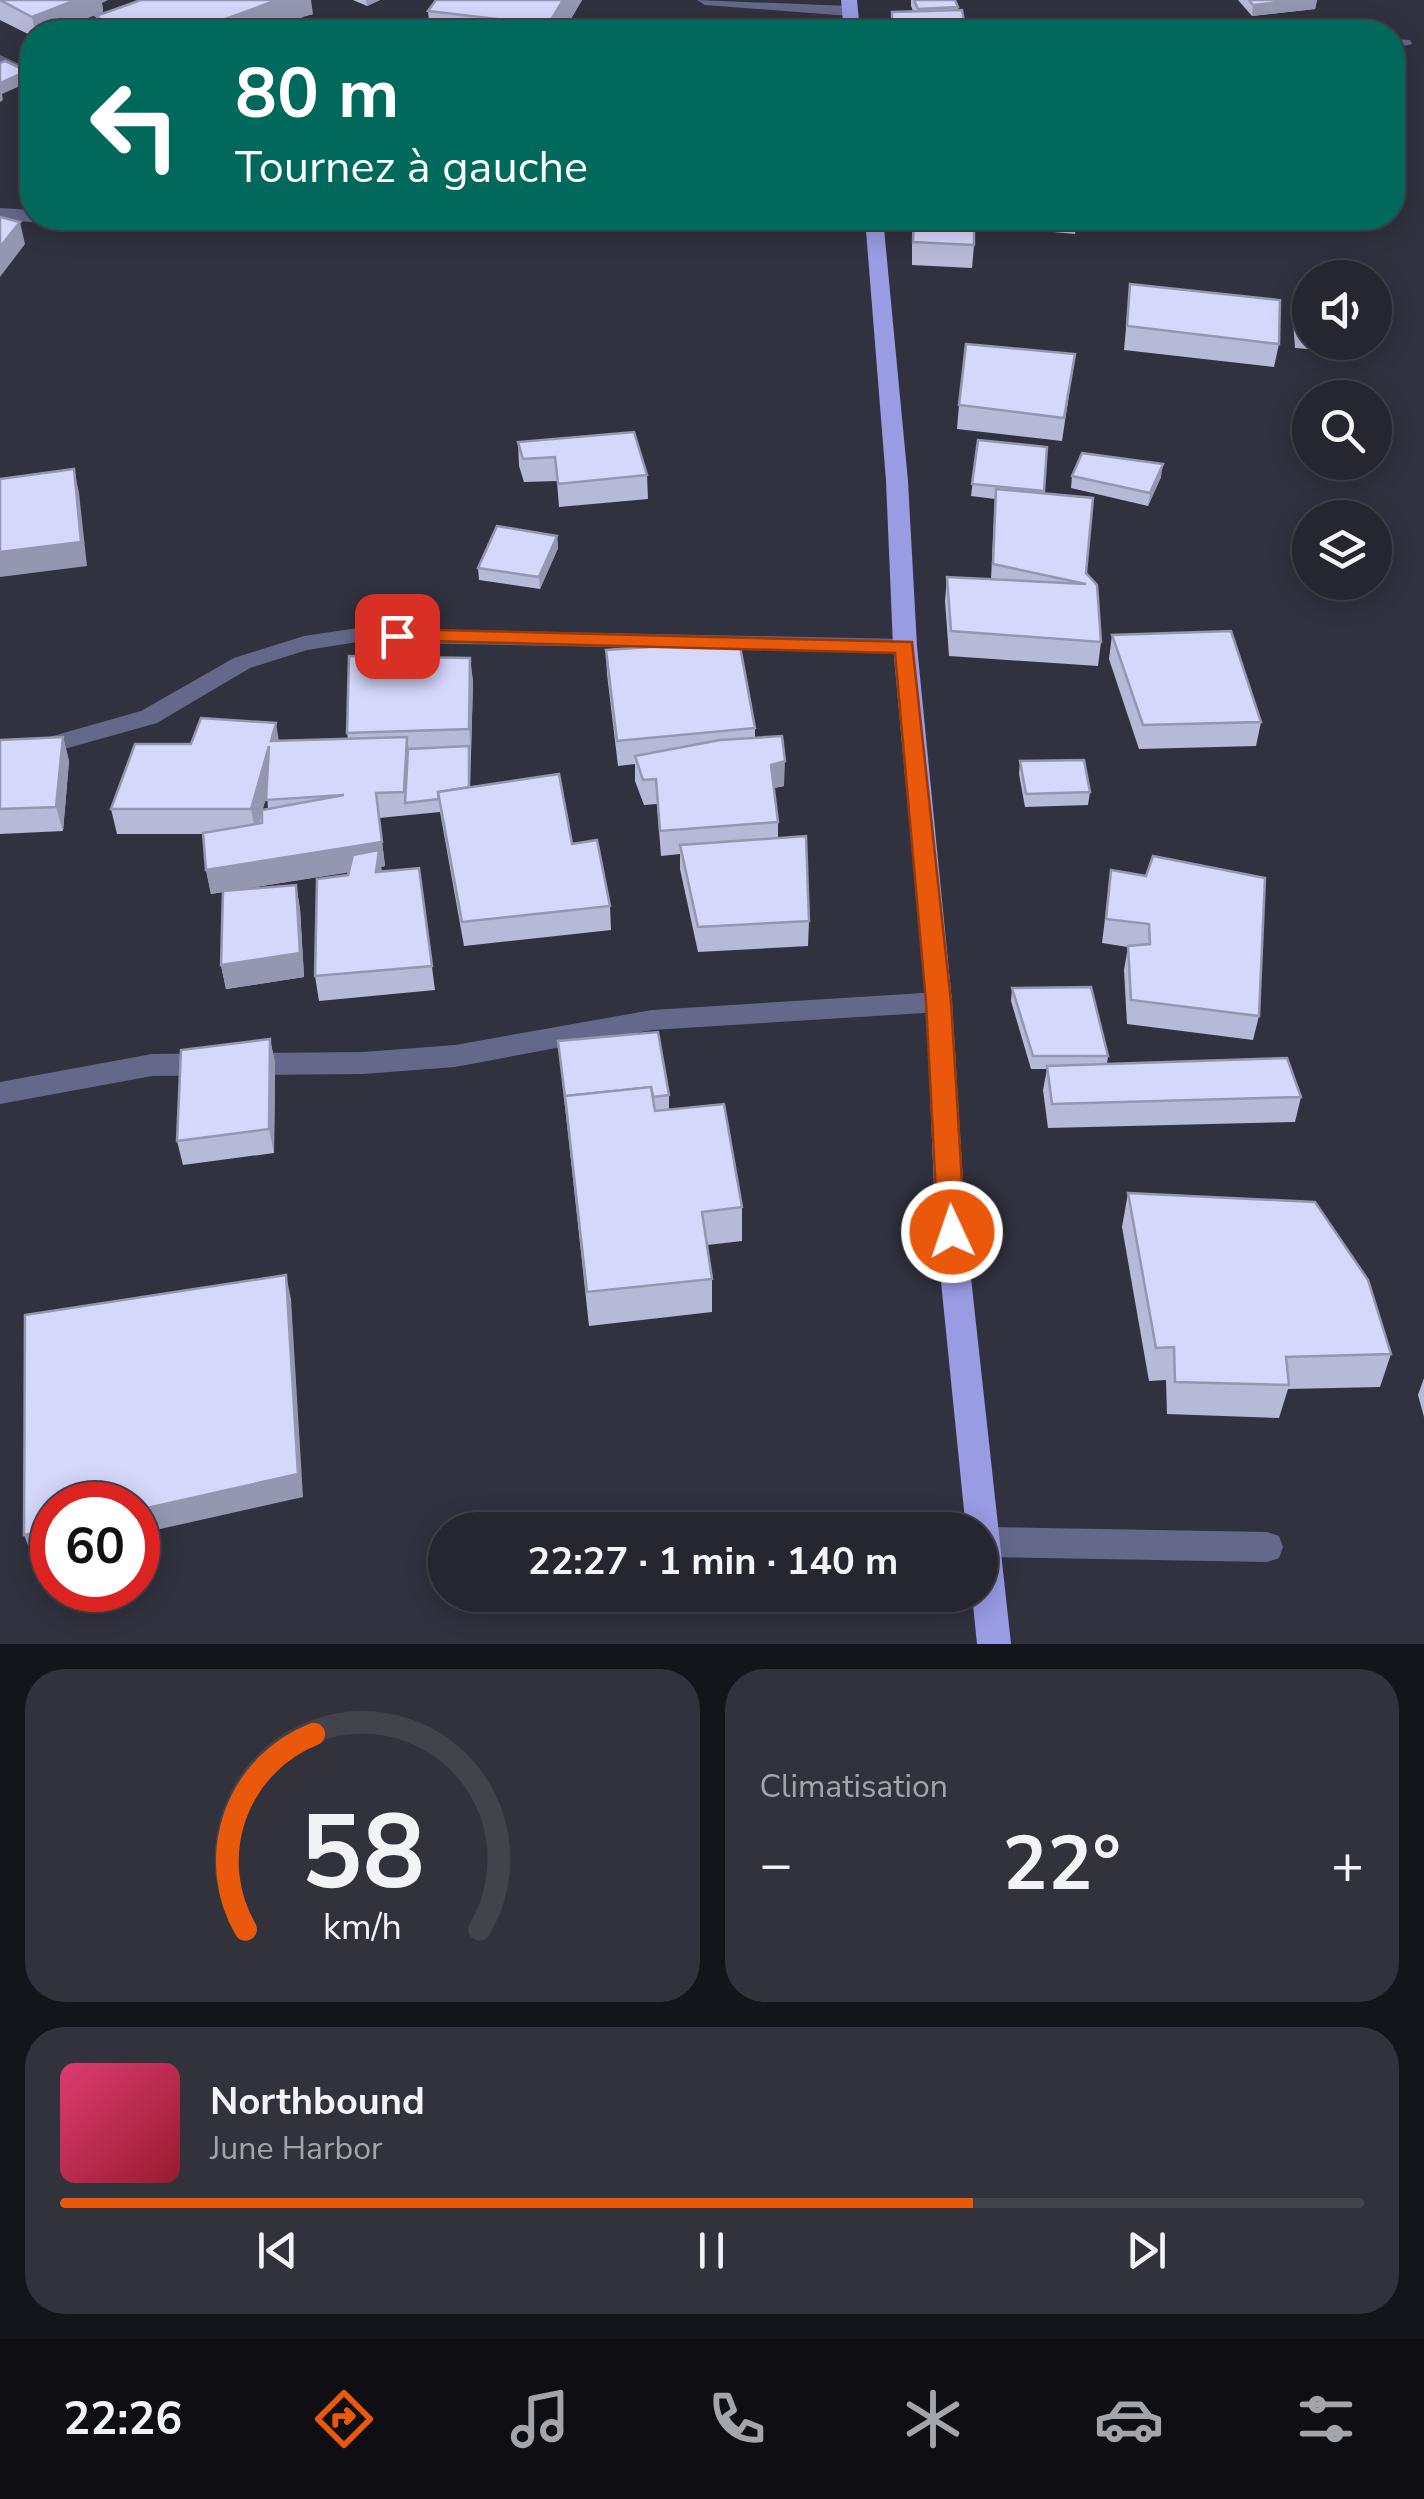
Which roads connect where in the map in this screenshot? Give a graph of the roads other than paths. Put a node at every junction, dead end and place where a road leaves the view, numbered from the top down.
1 (705, 0) edge
2 (849, 5) edge
3 (875, 230) edge
4 (905, 646) junction
5 (0, 759) edge
6 (938, 1002) junction
7 (0, 1093) edge
8 (980, 1512) edge
9 (998, 1542) edge
10 (1266, 1548) dead end
11 (991, 1612) edge
12 (994, 1644) edge

1 - 2 street
3 - 4 main road
4 - 5 street
4 - 6 main road
6 - 7 street
6 - 8 main road
9 - 10 street
11 - 12 main road

